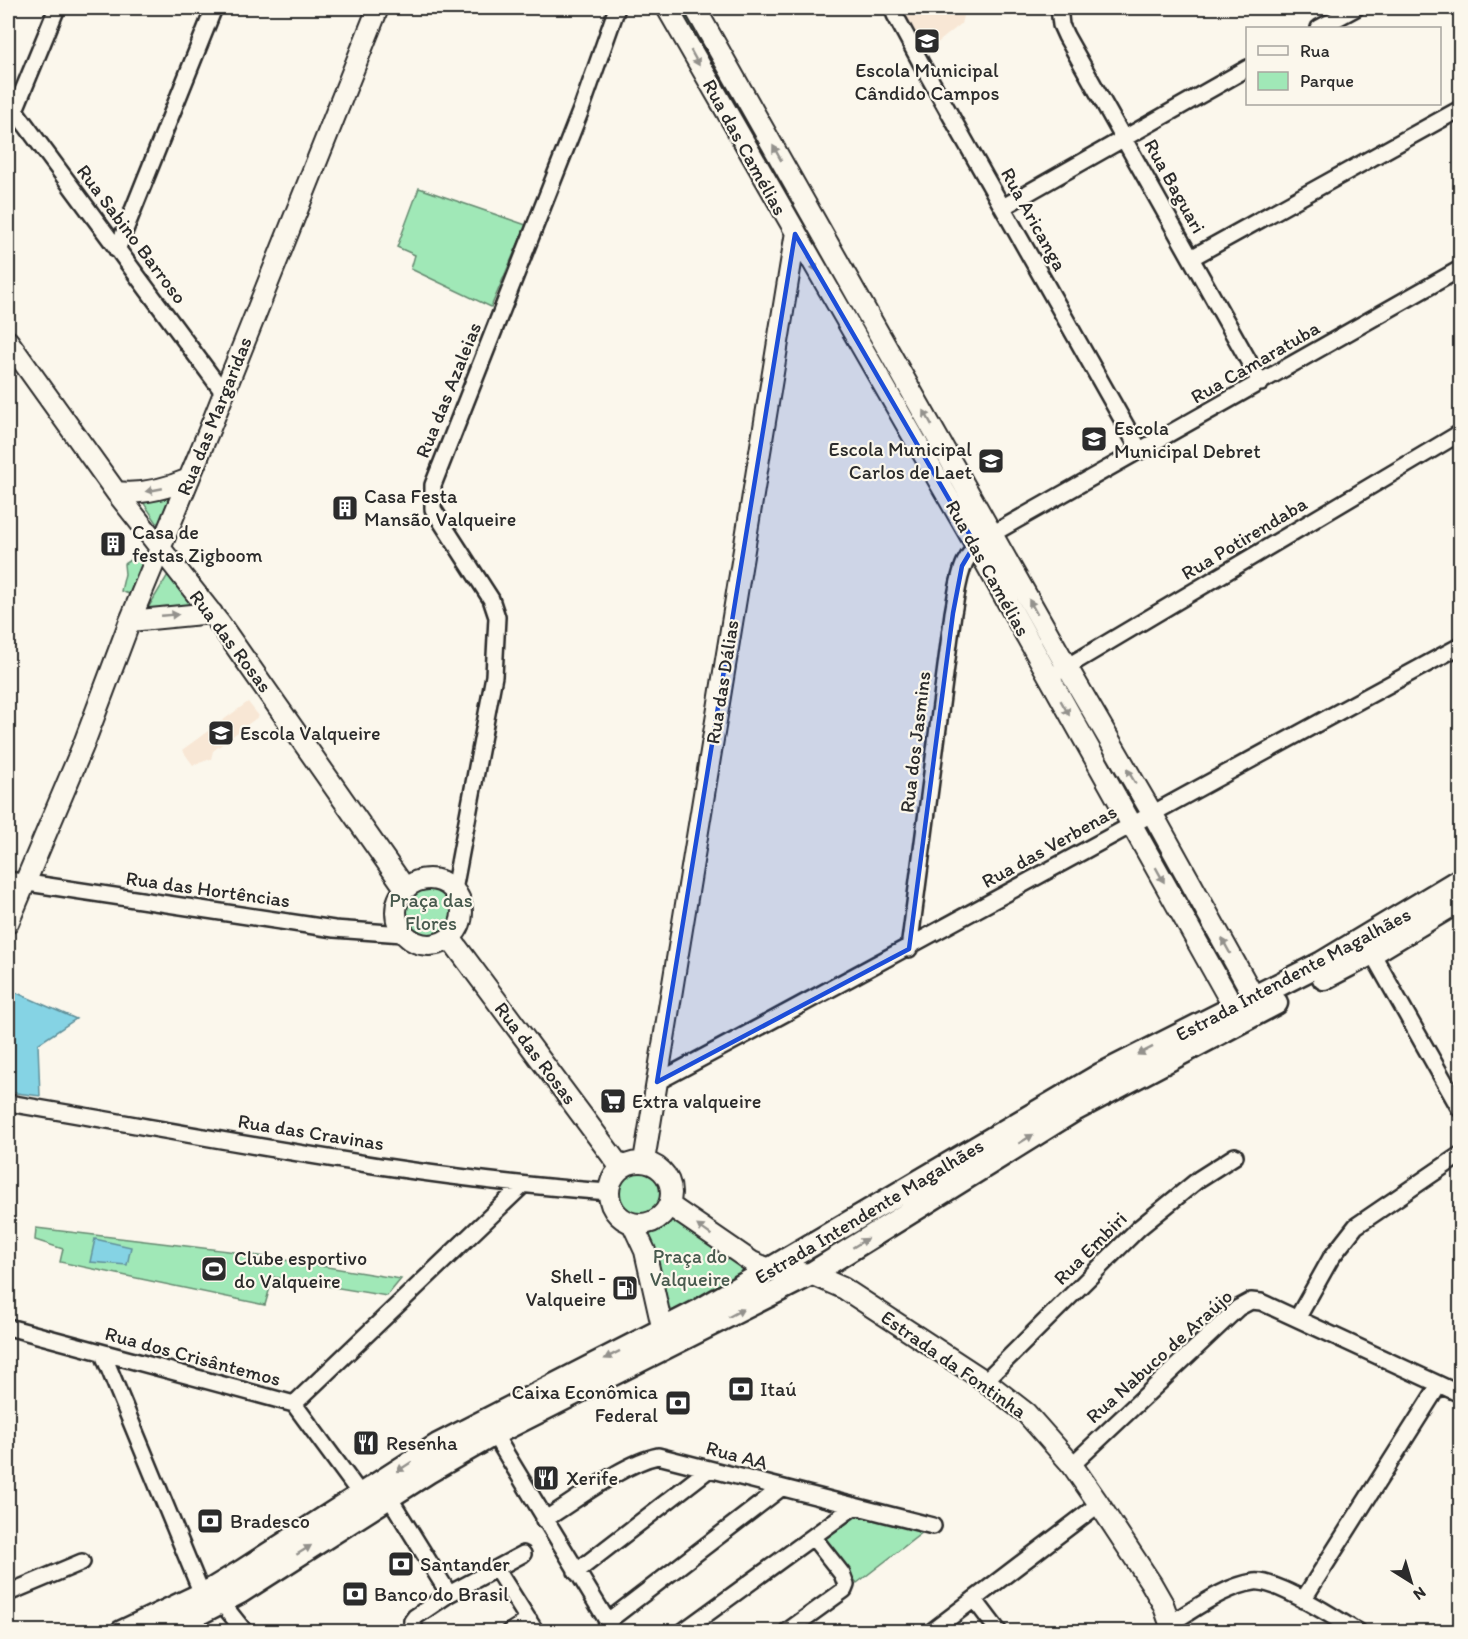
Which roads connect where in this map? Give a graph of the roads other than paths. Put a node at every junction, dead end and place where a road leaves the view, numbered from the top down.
1 (57, 8) edge
2 (214, 8) edge
3 (378, 8) edge
4 (667, 8) edge
5 (695, 8) edge
6 (894, 8) edge
7 (1059, 8) edge
8 (1356, 8) edge
9 (618, 9) edge
10 (1321, 27) edge
11 (1246, 69) edge
12 (11, 105) edge
13 (1461, 110) edge
14 (1123, 137) junction
15 (805, 204) junction
16 (1003, 207) junction
17 (795, 234) junction
18 (117, 250) junction
19 (1191, 258) junction
20 (1461, 269) edge
21 (8, 341) edge
22 (1261, 383) junction
23 (223, 392) junction
24 (1461, 433) edge
25 (1140, 451) junction
26 (189, 479) junction
27 (116, 492) junction
28 (992, 534) junction
29 (975, 544) junction
30 (160, 548) junction
31 (212, 613) junction
32 (130, 621) junction
33 (1461, 646) edge
34 (1067, 667) junction
35 (1048, 678) junction
36 (1152, 813) junction
37 (1132, 824) junction
38 (1461, 880) edge
39 (16, 881) edge
40 (405, 888) junction
41 (454, 890) junction
42 (1461, 900) edge
43 (8, 923) edge
44 (403, 934) junction
45 (450, 938) junction
46 (909, 949) junction
47 (1372, 953) junction
48 (1254, 997) junction
49 (1233, 1006) junction
50 (657, 1082) junction
51 (8, 1102) edge
52 (1461, 1110) edge
53 (1461, 1155) edge
54 (1235, 1156) dead end
55 (644, 1161) junction
56 (621, 1168) junction
57 (522, 1186) junction
58 (609, 1192) junction
59 (669, 1205) junction
60 (632, 1223) junction
61 (772, 1270) junction
62 (811, 1274) junction
63 (1298, 1317) junction
64 (8, 1327) edge
65 (674, 1334) junction
66 (103, 1354) junction
67 (985, 1381) junction
68 (1440, 1385) junction
69 (1461, 1394) edge
70 (294, 1404) junction
71 (494, 1434) junction
72 (1072, 1465) junction
73 (708, 1470) junction
74 (781, 1488) junction
75 (361, 1495) junction
76 (389, 1497) junction
77 (1099, 1504) junction
78 (855, 1506) junction
79 (544, 1520) junction
80 (933, 1526) dead end
81 (813, 1537) junction
82 (523, 1554) dead end
83 (82, 1562) dead end
84 (497, 1570) junction
85 (576, 1572) junction
86 (8, 1593) edge
87 (448, 1594) junction
88 (212, 1598) junction
89 (974, 1599) junction
90 (1303, 1600) junction
91 (532, 1626) edge
92 (611, 1626) edge
93 (1172, 1627) edge
94 (122, 1632) edge
95 (163, 1632) edge
96 (245, 1632) edge
97 (416, 1632) edge
98 (510, 1632) edge
99 (682, 1632) edge
100 (786, 1632) edge
101 (931, 1632) edge
102 (999, 1632) edge
103 (1358, 1632) edge

1 - 12 street
2 - 18 street
3 - 23 street, Rua das Margaridas
4 -> 17 street, Rua das Camélias
15 -> 5 street, Rua das Camélias
6 - 16 street, Rua Aricanga
7 - 14 street, Rua Baguari
8 - 10 street
9 - 41 street, Rua das Azaleias
11 - 14 street
12 - 18 street, Rua Sabino Barroso
13 - 19 street
14 - 16 street
14 - 19 street, Rua Baguari
15 - 17 street, Rua das Dálias
28 -> 15 street, Rua das Camélias
16 - 25 street, Rua Aricanga
17 -> 29 street, Rua das Camélias
17 - 50 street, Rua das Dálias
18 - 23 street, Rua Sabino Barroso
19 - 22 street, Rua Baguari
20 - 22 street, Rua Camaratuba
21 - 27 street, Rua das Rosas
22 - 25 street, Rua Camaratuba
23 - 26 street, Rua das Margaridas
24 - 34 street, Rua Potirendaba
25 - 28 street, Rua Camaratuba
26 -> 27 street
26 - 30 street, Rua das Margaridas
27 - 30 street, Rua das Rosas
28 - 29 street, Rua Camaratuba
34 -> 28 street, Rua das Camélias
29 - 35 street, Rua das Camélias
29 - 46 street, Rua dos Jasmins
30 - 31 street, Rua das Rosas
30 - 32 street, Rua das Margaridas
32 -> 31 street
31 - 40 street, Rua das Rosas
32 - 39 street, Rua das Margaridas
33 - 36 street, Rua das Verbenas
34 - 35 street, Rua Potirendaba
36 -> 34 street, Rua das Camélias
35 -> 37 street, Rua das Camélias
36 - 37 street, Rua das Verbenas
48 -> 36 street, Rua das Camélias
37 - 46 street, Rua das Verbenas
37 -> 49 street, Rua das Camélias
38 - 48 main road, Estrada Intendente Magalhães
39 - 43 street, Rua das Margaridas
39 - 44 street, Rua das Hortências
40 - 41 street
40 - 44 street
41 - 45 street
42 - 47 main road, Estrada Intendente Magalhães
44 - 45 street
45 - 56 street, Rua das Rosas
46 - 50 street, Rua das Verbenas
47 - 52 street
62 -> 47 main road, Estrada Intendente Magalhães
48 - 49 main road, Estrada Intendente Magalhães
49 -> 61 main road, Estrada Intendente Magalhães
50 - 55 street, Rua das Dálias
51 - 57 street, Rua das Cravinas
53 - 63 street
54 - 67 street, Rua Embiri
55 - 56 street
55 - 59 street
56 - 58 street
57 - 58 street, Rua das Cravinas
57 - 70 street
58 - 60 street
59 - 60 street
61 -> 59 street
60 - 65 street
61 - 62 street, Estrada da Fontinha
61 - 65 main road, Estrada Intendente Magalhães
65 -> 62 main road, Estrada Intendente Magalhães
62 - 67 street, Estrada da Fontinha
63 - 68 street, Rua Nabuco de Araújo
63 - 72 street, Rua Nabuco de Araújo
64 - 66 street, Rua dos Crisântemos
65 - 71 main road, Estrada Intendente Magalhães
65 -> 75 main road, Estrada Intendente Magalhães
66 - 70 street, Rua dos Crisântemos
66 - 88 street
67 - 72 street, Estrada da Fontinha
68 - 69 street, Rua Nabuco de Araújo
68 - 90 street
70 - 75 street, Rua dos Crisântemos
71 - 76 main road, Estrada Intendente Magalhães
71 - 79 street
72 - 77 street, Estrada da Fontinha
73 - 74 street, Rua AA
73 - 79 street, Rua AA
73 - 85 street
74 - 78 street, Rua AA
74 - 92 street
75 - 88 main road, Estrada Intendente Magalhães
76 - 87 street
88 -> 76 main road, Estrada Intendente Magalhães
77 - 89 street
77 - 93 street, Estrada da Fontinha
78 - 80 street, Rua AA
78 - 81 street
79 - 85 street
81 - 99 street
81 - 100 street
82 - 84 street
83 - 86 street
84 - 87 street
84 - 91 street
85 - 92 street
87 - 97 street
88 - 94 main road, Estrada Intendente Magalhães
88 - 95 main road, Estrada Intendente Magalhães
88 - 96 street
89 - 101 street
89 - 102 street
90 - 93 street
90 - 103 street
91 - 98 street

